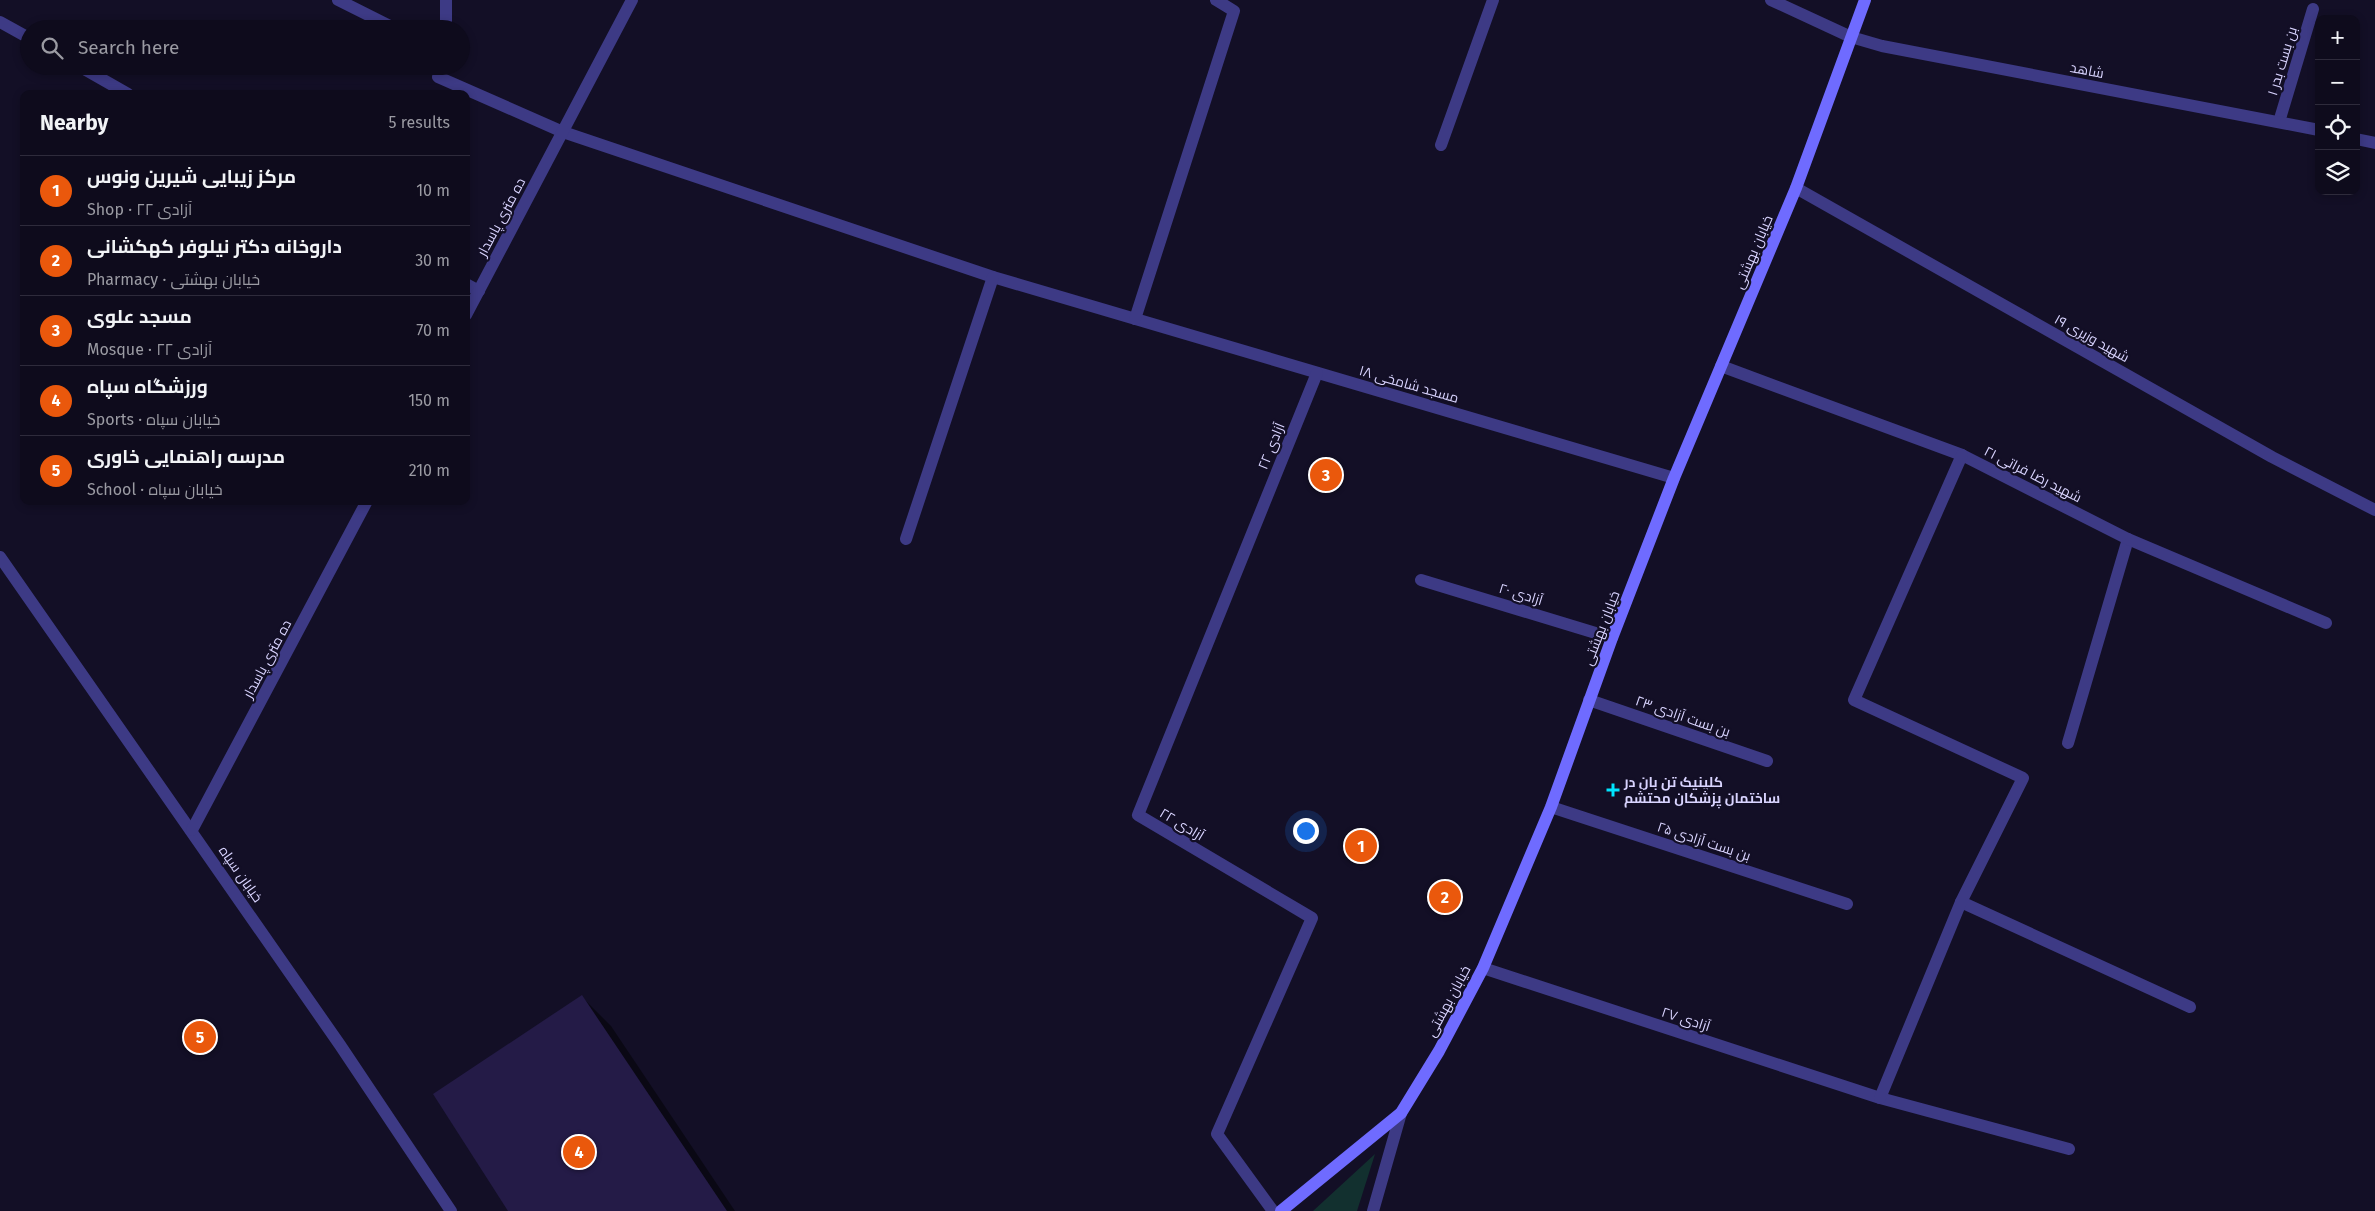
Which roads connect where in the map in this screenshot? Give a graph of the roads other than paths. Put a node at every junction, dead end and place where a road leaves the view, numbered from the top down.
1 (338, 0) edge
2 (446, 0) edge
3 (632, 0) edge
4 (1216, 0) edge
5 (1493, 0) edge
6 (1771, 0) edge
7 (1865, 0) edge
8 (2314, 9) dead end
9 (378, 20) edge
10 (446, 20) edge
11 (0, 22) edge
12 (20, 33) edge
13 (1851, 37) junction
14 (95, 75) edge
15 (439, 75) edge
16 (121, 90) edge
17 (468, 90) edge
18 (470, 91) edge
19 (2279, 122) junction
20 (2315, 129) edge
21 (563, 132) junction
22 (2360, 139) edge
23 (2375, 142) edge
24 (1441, 145) dead end
25 (1796, 188) junction
26 (993, 277) junction
27 (470, 286) edge
28 (479, 291) junction
29 (470, 308) edge
30 (1135, 319) junction
31 (1722, 366) junction
32 (1317, 373) junction
33 (1962, 455) junction
34 (1674, 478) junction
35 (365, 505) edge
36 (2375, 510) edge
37 (906, 539) dead end
38 (2128, 539) junction
39 (0, 557) edge
40 (1421, 580) dead end
41 (2326, 623) dead end
42 (1612, 638) junction
43 (1589, 700) junction
44 (2068, 743) dead end
45 (1767, 760) dead end
46 (1551, 807) junction
47 (192, 830) junction
48 (1961, 902) junction
49 (1847, 904) dead end
50 (1483, 968) junction
51 (2190, 1007) dead end
52 (1880, 1098) junction
53 (1401, 1112) junction
54 (2070, 1148) dead end
55 (451, 1211) edge
56 (1273, 1211) edge
57 (1282, 1211) edge
58 (1373, 1211) edge

1 - 9 street
2 - 10 street
3 - 21 street, ده متری پاسدار
4 - 30 street
5 - 24 street
6 - 13 street, شاهد
7 - 13 main road, خیابان بهشتی
8 - 19 street, بن بست بدر ۱
11 - 12 street
13 - 19 street, شاهد
13 - 25 main road, خیابان بهشتی
14 - 16 street
15 - 17 street, مسجد شامخی ۱۸
18 - 21 street, مسجد شامخی ۱۸
19 - 20 street, شاهد
21 - 26 street, مسجد شامخی ۱۸
21 - 28 street, ده متری پاسدار
22 - 23 street
25 - 31 main road, خیابان بهشتی
25 - 36 street, شهید وزیری ۱۹
26 - 30 street, مسجد شامخی ۱۸
26 - 37 street
27 - 28 street
28 - 29 street, ده متری پاسدار
30 - 32 street, مسجد شامخی ۱۸
31 - 33 street, شهید رضا فراتی ۲۱
31 - 34 main road, خیابان بهشتی
32 - 34 street, مسجد شامخی ۱۸
32 - 56 street, آزادی ۲۲
33 - 38 street, شهید رضا فراتی ۲۱
33 - 48 street
34 - 42 main road, خیابان بهشتی
35 - 47 street, ده متری پاسدار
38 - 41 street, شهید رضا فراتی ۲۱
38 - 44 street
39 - 47 street, خیابان سپاه
40 - 42 street, آزادی ۲۰
42 - 43 main road, خیابان بهشتی
43 - 45 street, بن بست آزادی ۲۳
43 - 46 main road, خیابان بهشتی
46 - 49 street, بن بست آزادی ۲۵
46 - 50 main road, خیابان بهشتی
47 - 55 street, خیابان سپاه
48 - 51 street
48 - 52 street
50 - 52 street, آزادی ۲۷
50 - 53 main road, خیابان بهشتی
52 - 54 street, آزادی ۲۷
53 - 57 main road, خیابان بهشتی
53 - 58 street

